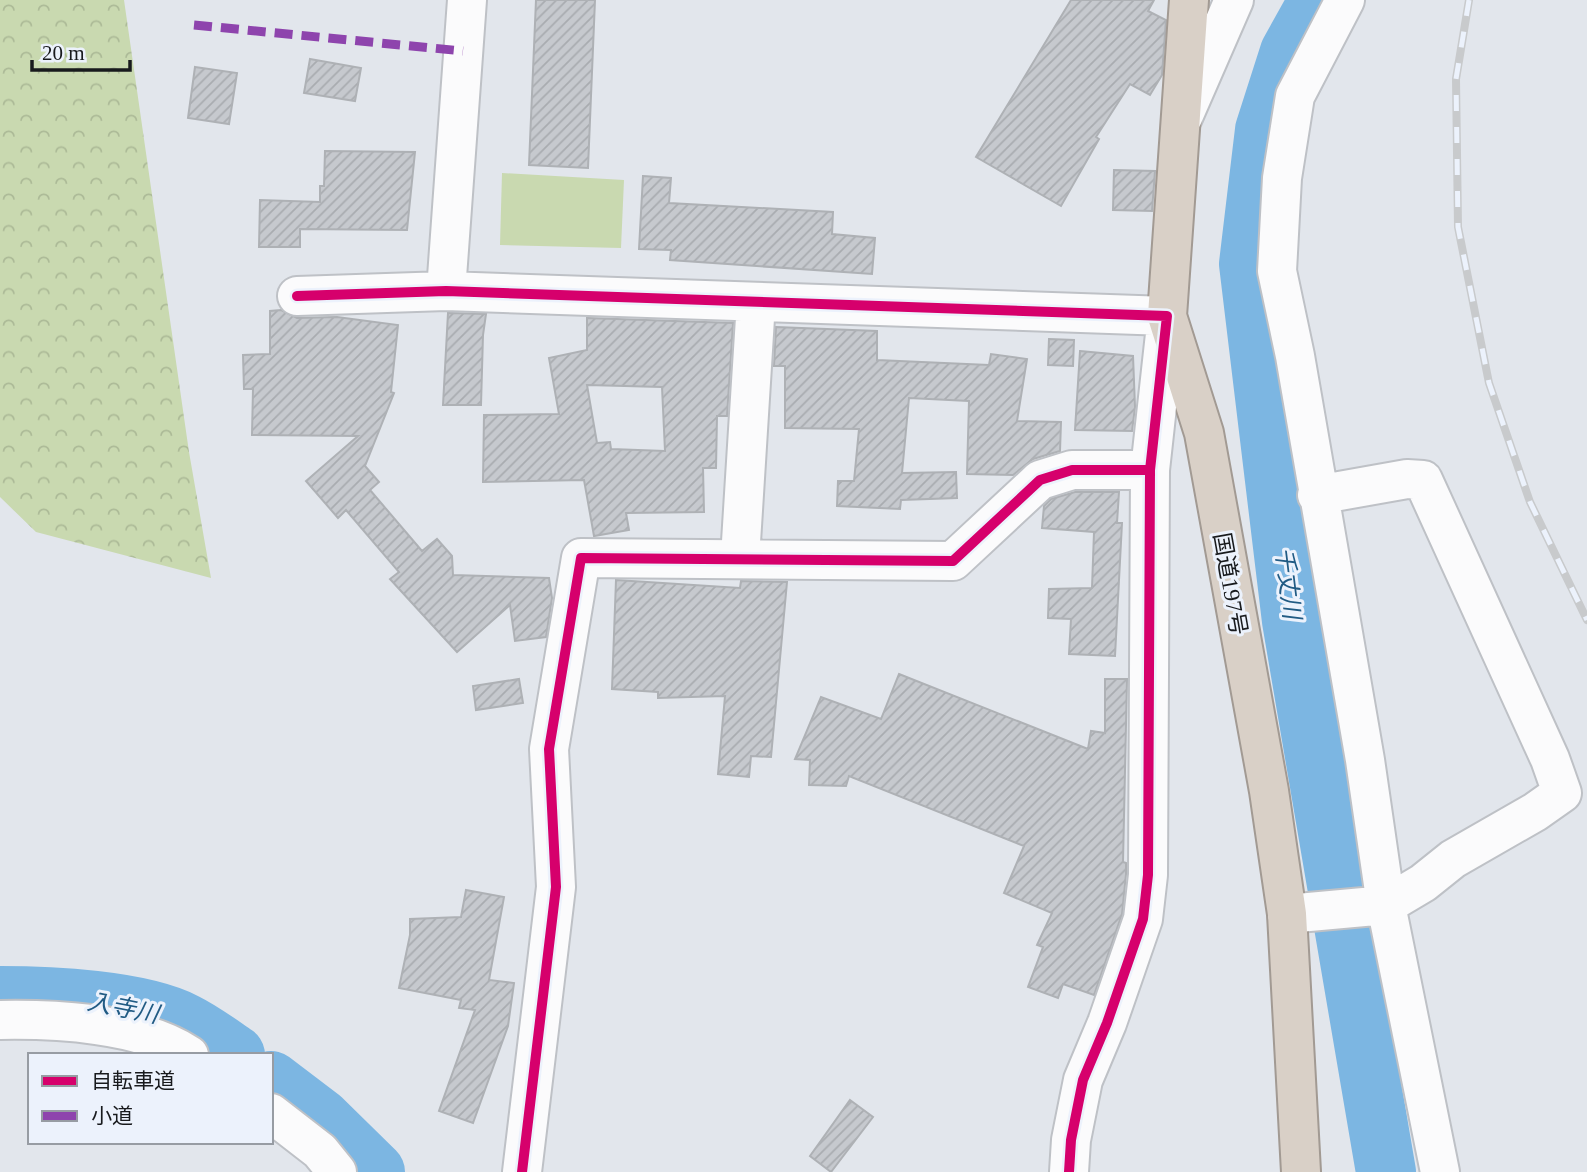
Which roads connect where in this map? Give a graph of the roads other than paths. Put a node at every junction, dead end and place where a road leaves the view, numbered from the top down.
1 (467, 0) edge
2 (1189, 0) edge
3 (1234, 0) edge
4 (1345, 0) edge
5 (1178, 128) junction
6 (446, 291) junction
7 (297, 296) dead end
8 (756, 302) junction
9 (1167, 316) junction
10 (1150, 470) junction
11 (1317, 495) junction
12 (740, 558) junction
13 (1384, 906) junction
14 (1295, 913) junction
15 (0, 1020) edge
16 (184, 1053) edge
17 (273, 1115) edge
18 (1301, 1132) junction
19 (337, 1172) edge
20 (522, 1172) edge
21 (1069, 1172) edge
22 (1301, 1172) edge
23 (1310, 1172) edge
24 (1440, 1172) edge

1 - 6 street
2 - 5 highway, 国道197号
3 - 5 street
4 - 11 street
5 - 9 highway, 国道197号
6 - 7 street
6 - 8 street
8 - 9 street
8 - 12 street
9 - 10 street
9 - 14 highway, 国道197号
10 - 12 street
10 - 21 street
11 - 13 street
11 - 13 street
12 - 20 street
13 - 14 street
13 - 24 street
14 - 18 highway, 国道197号
15 - 16 street
17 - 19 street
18 - 22 highway, 国道197号
18 - 23 street

